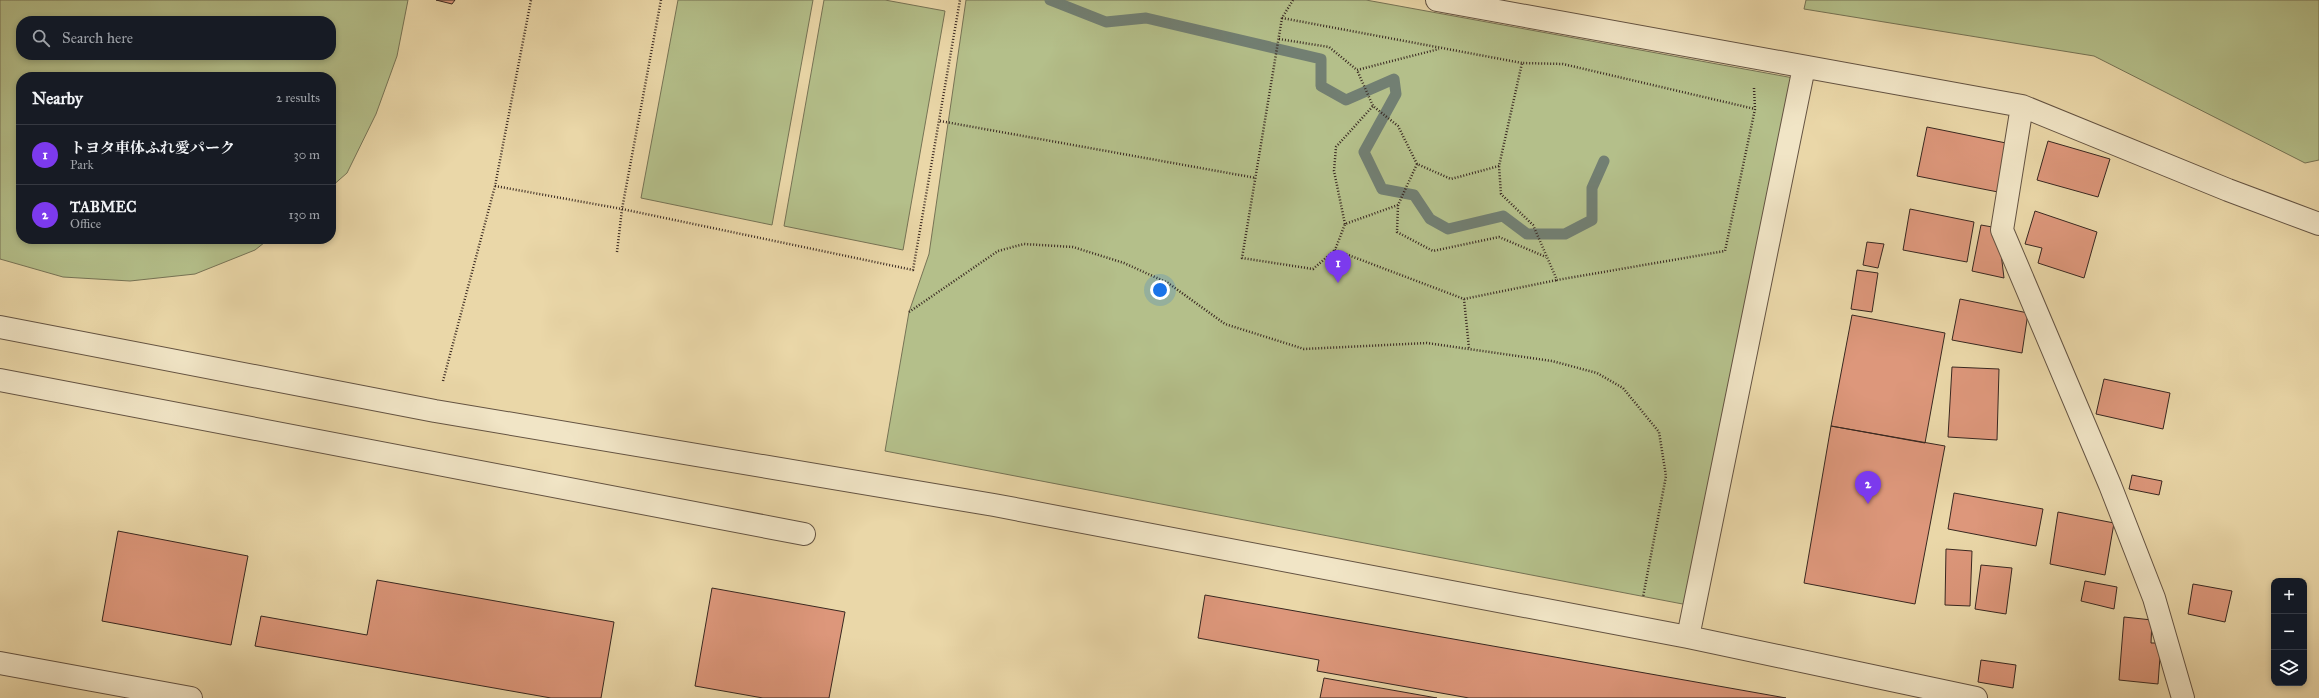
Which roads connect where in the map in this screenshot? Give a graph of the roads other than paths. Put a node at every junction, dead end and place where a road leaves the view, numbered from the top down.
1 (1437, 0) edge
2 (1804, 67) junction
3 (2022, 106) junction
4 (2319, 224) edge
5 (0, 327) edge
6 (0, 380) edge
7 (804, 534) dead end
8 (1688, 637) junction
9 (0, 663) edge
10 (191, 698) edge
11 (1976, 698) edge
12 (2183, 698) edge

1 - 2 street
2 - 3 street
2 - 8 street
3 - 4 street
3 - 12 street
5 - 8 street
6 - 7 street
8 - 11 street
9 - 10 street

